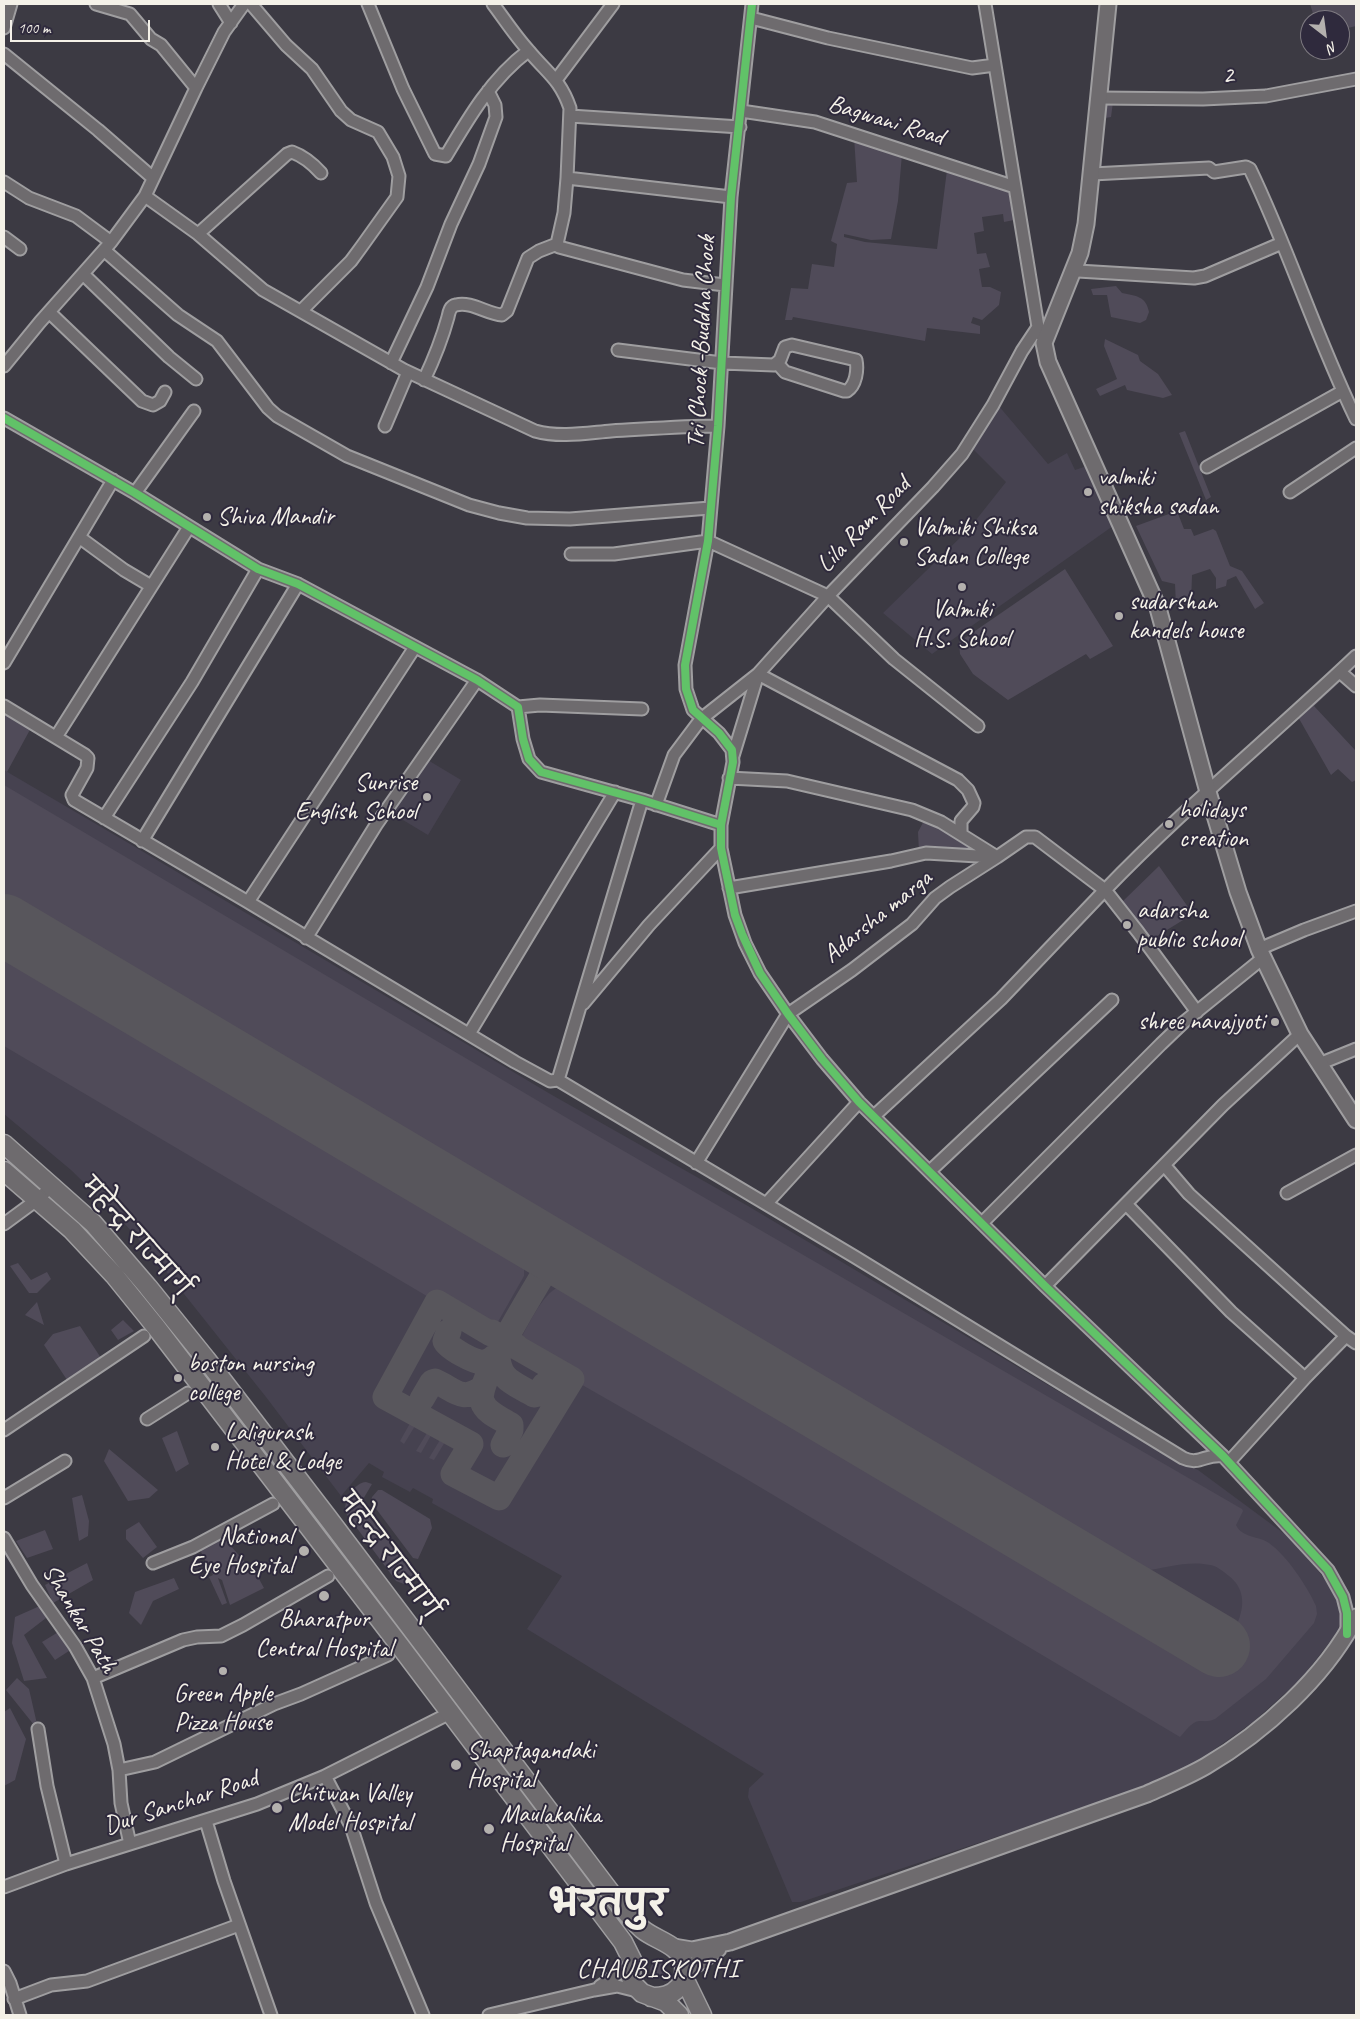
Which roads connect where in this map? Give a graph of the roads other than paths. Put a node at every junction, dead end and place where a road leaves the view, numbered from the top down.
1 (11, 4) edge
2 (96, 4) edge
3 (220, 4) edge
4 (244, 4) edge
5 (251, 4) edge
6 (368, 4) edge
7 (493, 4) edge
8 (613, 4) edge
9 (752, 4) edge
10 (986, 4) edge
11 (1108, 4) edge
12 (750, 18) junction
13 (231, 23) junction
14 (4, 28) edge
15 (528, 51) junction
16 (4, 54) edge
17 (995, 65) junction
18 (1356, 79) edge
19 (556, 80) junction
20 (196, 88) junction
21 (488, 91) junction
22 (1099, 98) junction
23 (741, 112) junction
24 (570, 116) junction
25 (740, 127) junction
26 (321, 173) dead end
27 (1092, 174) junction
28 (153, 178) junction
29 (567, 178) junction
30 (4, 182) edge
31 (1015, 187) junction
32 (145, 196) junction
33 (731, 196) junction
34 (198, 234) junction
35 (4, 237) edge
36 (1282, 243) junction
37 (557, 244) junction
38 (107, 246) junction
39 (20, 249) dead end
40 (1074, 269) junction
41 (83, 274) junction
42 (725, 285) junction
43 (301, 311) junction
44 (49, 312) junction
45 (1038, 328) junction
46 (1044, 343) junction
47 (618, 350) dead end
48 (391, 363) junction
49 (722, 363) junction
50 (777, 363) junction
51 (4, 366) edge
52 (408, 372) junction
53 (196, 379) dead end
54 (424, 380) junction
55 (1343, 391) junction
56 (165, 392) dead end
57 (194, 411) dead end
58 (4, 418) edge
59 (1356, 419) edge
60 (385, 426) dead end
61 (718, 426) junction
62 (1356, 448) edge
63 (1207, 467) dead end
64 (113, 480) junction
65 (1290, 492) dead end
66 (135, 493) junction
67 (710, 508) junction
68 (189, 527) junction
69 (79, 537) junction
70 (708, 541) junction
71 (571, 554) dead end
72 (258, 569) junction
73 (298, 584) junction
74 (151, 586) junction
75 (828, 596) junction
76 (415, 647) junction
77 (1356, 656) edge
78 (4, 663) edge
79 (1340, 672) junction
80 (758, 674) junction
81 (477, 680) junction
82 (1356, 686) edge
83 (4, 706) edge
84 (518, 707) junction
85 (642, 710) dead end
86 (701, 719) junction
87 (978, 726) dead end
88 (56, 737) junction
89 (733, 756) junction
90 (729, 778) junction
91 (615, 792) junction
92 (1208, 792) junction
93 (642, 800) junction
94 (656, 804) junction
95 (104, 818) junction
96 (721, 825) junction
97 (961, 834) junction
98 (142, 841) junction
99 (722, 848) junction
100 (997, 857) junction
101 (729, 888) junction
102 (1105, 890) junction
103 (248, 902) junction
104 (1356, 911) edge
105 (306, 938) junction
106 (1261, 954) junction
107 (1112, 1000) dead end
108 (580, 1008) junction
109 (1197, 1012) junction
110 (788, 1014) junction
111 (470, 1034) junction
112 (1300, 1034) junction
113 (1356, 1050) edge
114 (1319, 1064) junction
115 (558, 1080) junction
116 (859, 1102) junction
117 (874, 1116) junction
118 (1356, 1120) edge
119 (4, 1144) edge
120 (1356, 1155) edge
121 (696, 1163) junction
122 (1165, 1166) junction
123 (930, 1170) junction
124 (4, 1171) edge
125 (52, 1186) junction
126 (1287, 1193) dead end
127 (38, 1199) junction
128 (766, 1204) junction
129 (1127, 1205) junction
130 (982, 1223) junction
131 (4, 1224) edge
132 (1046, 1286) junction
133 (144, 1336) dead end
134 (1346, 1336) junction
135 (1356, 1343) edge
136 (1305, 1378) junction
137 (188, 1393) dead end
138 (147, 1419) dead end
139 (4, 1430) edge
140 (1226, 1459) junction
141 (66, 1461) dead end
142 (4, 1498) edge
143 (273, 1504) dead end
144 (4, 1538) edge
145 (153, 1563) dead end
146 (328, 1576) dead end
147 (1356, 1617) edge
148 (1347, 1634) junction
149 (388, 1655) dead end
150 (93, 1678) junction
151 (450, 1713) junction
152 (38, 1729) dead end
153 (119, 1770) junction
154 (325, 1776) junction
155 (206, 1821) junction
156 (130, 1844) junction
157 (66, 1864) junction
158 (4, 1887) edge
159 (239, 1925) junction
160 (730, 1942) junction
161 (670, 1946) junction
162 (631, 1963) junction
163 (4, 1971) edge
164 (684, 1975) junction
165 (594, 1990) junction
166 (646, 1995) junction
167 (14, 1999) junction
168 (20, 2015) edge
169 (271, 2015) edge
170 (423, 2015) edge
171 (489, 2015) edge
172 (679, 2015) edge
173 (702, 2015) edge

1 - 14 street
2 - 20 street
3 - 13 street
4 - 13 street
5 - 43 street
6 - 21 street
7 - 15 street
8 - 19 street
9 - 12 street, Tri Chock -Buddha Chock
10 - 17 street
11 - 22 main road
12 - 17 street
12 - 23 street, Tri Chock -Buddha Chock
13 - 20 street
15 - 19 street
15 - 21 street
16 - 28 street
17 - 31 street
18 - 22 street, 2
19 - 24 street
20 - 28 street
21 - 48 street
22 - 27 main road
23 - 25 street, Tri Chock -Buddha Chock
23 - 31 street, Bagwani Road
24 - 25 street
24 - 29 street
25 - 33 street, Tri Chock -Buddha Chock
26 - 34 street
27 - 36 street
27 - 40 main road
28 - 32 street
29 - 33 street
29 - 37 street
30 - 38 street
31 - 45 street
32 - 34 street
32 - 38 street
33 - 42 street, Tri Chock -Buddha Chock
34 - 43 street
35 - 39 street
36 - 40 street
36 - 55 street
37 - 42 street
37 - 54 street
38 - 41 street
38 - 67 street
40 - 46 main road
41 - 44 street
41 - 53 street
42 - 49 street, Tri Chock -Buddha Chock
43 - 48 street
44 - 51 street
44 - 56 street
45 - 46 street
45 - 75 street, Lila Ram Road
46 - 92 main road
47 - 49 street
48 - 52 street
49 - 50 street
49 - 61 street, Tri Chock -Buddha Chock
50 - 50 street
52 - 54 street
52 - 60 street
54 - 61 street
55 - 59 street
55 - 63 street
57 - 66 street
58 - 64 street
61 - 67 street, Tri Chock -Buddha Chock
62 - 65 street
64 - 66 street
64 - 69 street
66 - 68 street
67 - 70 street, Tri Chock -Buddha Chock
68 - 72 street
68 - 74 street
69 - 74 street
69 - 78 street
70 - 71 street
70 - 75 street
70 - 86 street, Tri Chock -Buddha Chock
72 - 73 street
72 - 95 street
73 - 76 street
73 - 98 street
74 - 88 street
75 - 80 street, Lila Ram Road
75 - 87 street
76 - 81 street
76 - 103 street
77 - 79 street
79 - 82 street
79 - 92 street
80 - 86 street
80 - 89 street, Lila Ram Road
80 - 97 street
81 - 84 street
81 - 105 street
83 - 88 street
84 - 85 street
84 - 91 street
86 - 89 street, Tri Chock -Buddha Chock
86 - 94 street
88 - 95 street
89 - 90 street, Lila Ram Road
90 - 96 street, Lila Ram Road
90 - 97 street
91 - 93 street
91 - 111 street
92 - 102 street
92 - 106 main road
93 - 94 street
93 - 108 street
94 - 96 street
95 - 98 street
96 - 99 street, Lila Ram Road
97 - 100 street
98 - 103 street
99 - 101 street, Lila Ram Road
99 - 108 street
100 - 101 street
100 - 102 street, Adarsha marga
100 - 110 street, Adarsha marga
101 - 110 street, Lila Ram Road
102 - 109 street, Adarsha marga
102 - 117 street
103 - 105 street
104 - 106 street
105 - 111 street
106 - 109 street
106 - 112 main road
107 - 123 street
108 - 115 street
109 - 130 street
110 - 116 street, Lila Ram Road
110 - 121 street
111 - 115 street
112 - 114 main road
112 - 122 street
113 - 114 street
114 - 118 main road
115 - 121 street
116 - 117 street, Lila Ram Road
116 - 128 street
117 - 123 street, Lila Ram Road
119 - 125 highway, महेन्द्र राज्मार्ग्
120 - 126 street
121 - 128 street
122 - 129 street
122 - 134 street
123 - 130 street, Lila Ram Road
124 - 127 highway, महेन्द्र राज्मार्ग्
125 - 127 street
125 - 161 highway, महेन्द्र राज्मार्ग्
127 - 131 street
127 - 151 highway, महेन्द्र राज्मार्ग्
128 - 140 street
129 - 132 street
129 - 136 street
130 - 132 street, Lila Ram Road
132 - 140 street, Lila Ram Road
133 - 139 street
134 - 135 street
134 - 136 street
136 - 140 street
137 - 138 street
140 - 148 street, Lila Ram Road
141 - 142 street
143 - 145 street
144 - 150 street, Shankar Path
146 - 150 street
147 - 148 main road
148 - 160 main road
149 - 153 street
150 - 153 street, Shankar Path
151 - 154 street, Dur Sanchar Road
151 - 162 highway, महेन्द्र राज्मार्ग्
152 - 157 street
153 - 156 street, Shankar Path
154 - 155 street, Dur Sanchar Road
154 - 170 street
155 - 156 street, Dur Sanchar Road
155 - 159 street
156 - 157 street, Dur Sanchar Road
157 - 158 street, Dur Sanchar Road
159 - 167 street
159 - 169 street
160 - 161 main road
160 - 164 main road
161 - 162 highway
161 - 164 highway
162 - 165 street
162 - 166 highway, महेन्द्र राज्मार्ग्
163 - 167 street
164 - 166 highway
164 - 173 highway
165 - 166 street
165 - 171 street
166 - 172 highway
167 - 168 street

